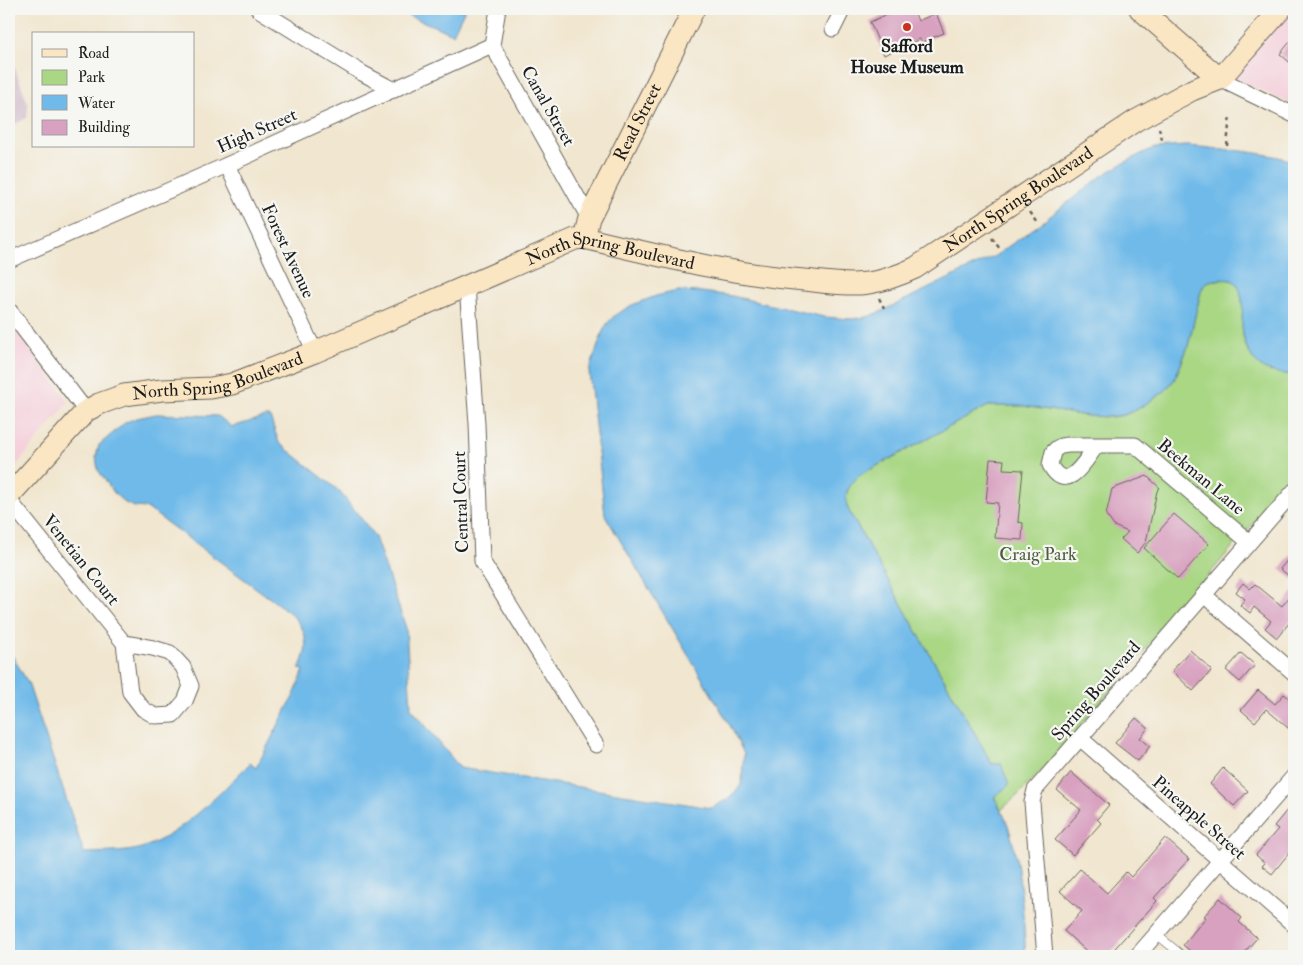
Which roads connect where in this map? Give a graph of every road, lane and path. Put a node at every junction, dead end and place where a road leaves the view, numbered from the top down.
1 (258, 9) edge
2 (498, 9) edge
3 (694, 9) edge
4 (844, 9) edge
5 (1140, 9) edge
6 (1281, 9) edge
7 (833, 29) dead end
8 (492, 46) junction
9 (1220, 79) junction
10 (394, 90) junction
11 (1230, 114) dead end
12 (1294, 115) edge
13 (1158, 126) dead end
14 (1163, 143) dead end
15 (1227, 146) dead end
16 (227, 165) junction
17 (590, 218) junction
18 (584, 238) junction
19 (9, 260) edge
20 (467, 286) junction
21 (11, 319) edge
22 (315, 352) junction
23 (86, 411) junction
24 (1097, 445) dead end
25 (1294, 491) edge
26 (9, 496) edge
27 (9, 500) edge
28 (1250, 542) junction
29 (1204, 595) junction
30 (124, 643) junction
31 (1294, 673) edge
32 (1080, 738) junction
33 (596, 745) dead end
34 (1291, 786) edge
35 (1220, 861) junction
36 (1294, 925) edge
37 (1156, 934) junction
38 (1044, 956) edge
39 (1136, 956) edge
40 (1183, 956) edge

1 - 10 street
2 - 8 street
3 - 17 street, Read Street
4 - 7 street
5 - 9 street
6 - 9 street
8 - 10 street, High Street
8 - 17 street, Canal Street
9 - 12 street
9 - 18 street, North Spring Boulevard
10 - 16 street, High Street
11 - 15 path
13 - 14 path
16 - 19 street, High Street
16 - 22 street, Forest Avenue
17 - 18 street, Read Street
18 - 20 street, North Spring Boulevard
20 - 22 street, North Spring Boulevard
20 - 33 street, Central Court
21 - 23 street
22 - 23 street, North Spring Boulevard
23 - 26 street, North Spring Boulevard
24 - 28 street, Beekman Lane
25 - 28 street, Spring Boulevard
27 - 30 street, Venetian Court
28 - 29 street, Spring Boulevard
29 - 31 street
29 - 32 street, Spring Boulevard
30 - 30 street
32 - 35 street, Pineapple Street
32 - 38 street, Spring Boulevard
34 - 35 street
35 - 36 street, Pineapple Street
35 - 37 street
37 - 39 street
37 - 40 lane

